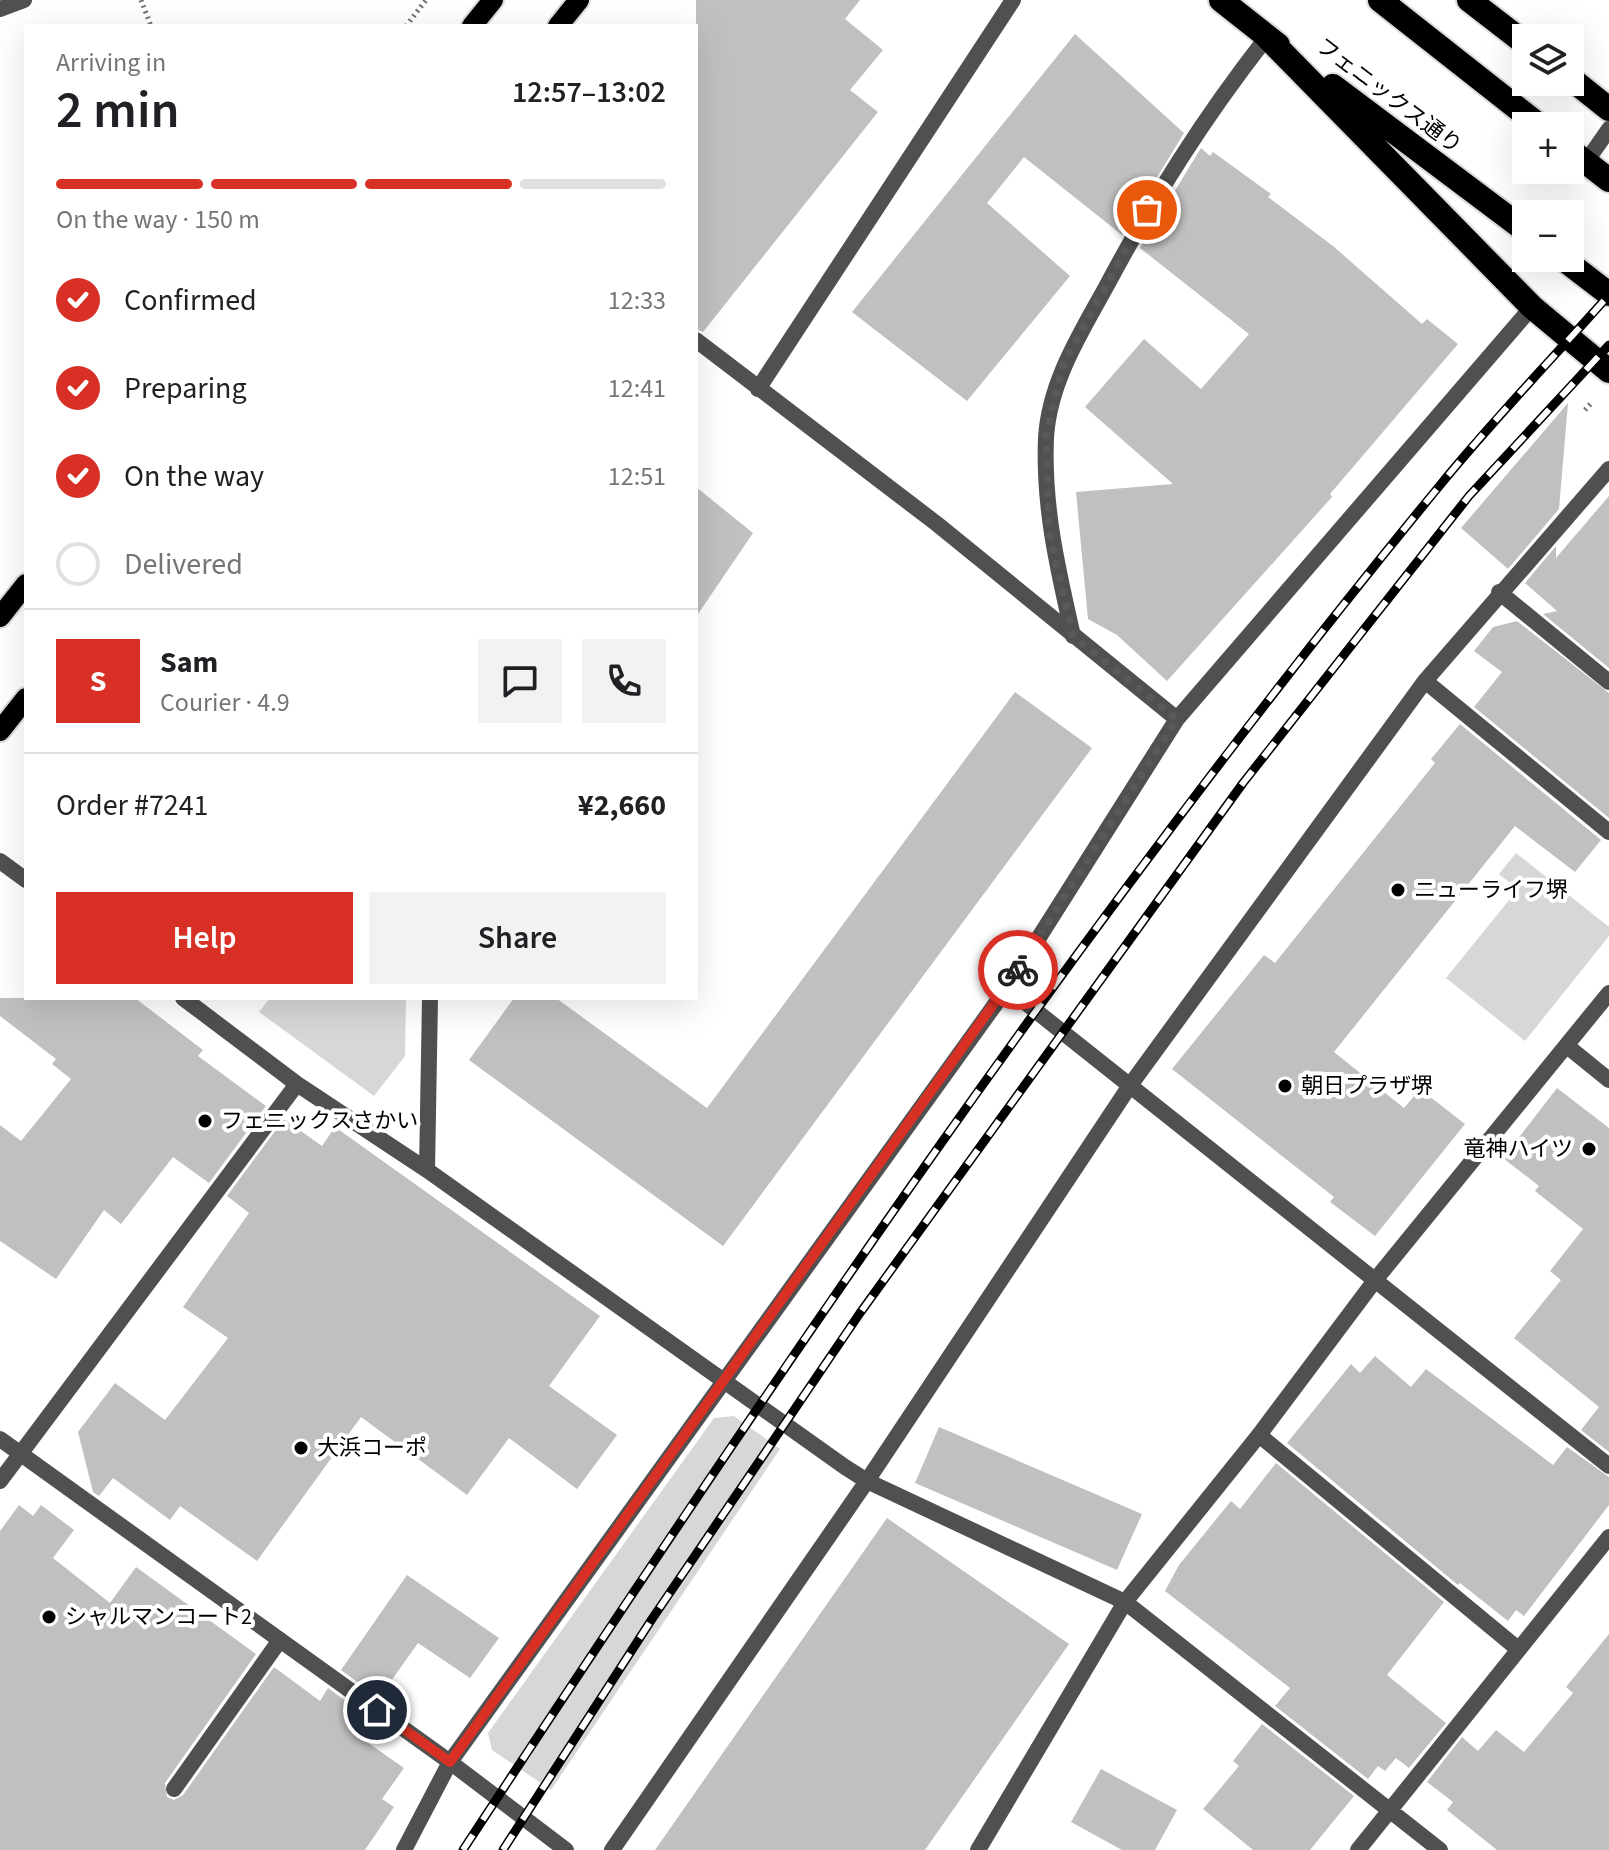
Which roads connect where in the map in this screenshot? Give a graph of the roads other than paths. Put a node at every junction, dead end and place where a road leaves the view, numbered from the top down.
1 (24, 0) edge
2 (493, 0) edge
3 (579, 0) edge
4 (1013, 0) edge
5 (1221, 0) edge
6 (1380, 0) edge
7 (1469, 0) edge
8 (0, 9) edge
9 (474, 24) edge
10 (560, 24) edge
11 (1512, 33) edge
12 (1267, 37) junction
13 (1584, 89) edge
14 (1609, 109) edge
15 (1522, 112) edge
16 (1609, 129) edge
17 (1584, 151) edge
18 (1584, 161) edge
19 (1609, 180) edge
20 (1512, 221) edge
21 (1580, 272) edge
22 (1609, 294) edge
23 (1532, 307) junction
24 (698, 342) edge
25 (1609, 371) edge
26 (758, 389) junction
27 (1609, 469) edge
28 (24, 586) edge
29 (1499, 592) junction
30 (2, 611) edge
31 (1073, 636) junction
32 (1425, 681) junction
33 (1609, 682) edge
34 (24, 701) edge
35 (1177, 719) junction
36 (0, 731) edge
37 (1609, 832) edge
38 (0, 861) edge
39 (24, 879) edge
40 (1007, 988) junction
41 (1609, 993) edge
42 (186, 1000) edge
43 (430, 1000) edge
44 (1567, 1046) junction
45 (1609, 1080) edge
46 (297, 1084) junction
47 (1131, 1084) junction
48 (427, 1170) junction
49 (1376, 1279) junction
50 (723, 1381) junction
51 (1259, 1435) junction
52 (0, 1439) edge
53 (21, 1455) junction
54 (1609, 1466) edge
55 (0, 1481) edge
56 (867, 1481) junction
57 (1609, 1537) edge
58 (1125, 1602) junction
59 (280, 1640) junction
60 (1518, 1649) junction
61 (450, 1762) junction
62 (174, 1789) dead end
63 (1390, 1810) junction
64 (404, 1850) edge
65 (566, 1850) edge
66 (612, 1850) edge
67 (978, 1850) edge
68 (1358, 1850) edge
69 (1440, 1850) edge

1 - 8 street
2 - 9 main road
3 - 10 main road
4 - 26 street
5 - 12 highway, フェニックス通り
6 - 15 highway
7 - 11 highway
12 - 20 highway, フェニックス通り
12 - 23 highway
12 - 31 street
13 - 14 highway
16 - 17 street
18 - 19 highway
21 - 22 highway
23 - 25 highway
23 - 35 street
24 - 26 street
26 - 31 street
27 - 29 street
28 - 30 main road
29 - 32 street
29 - 33 street
31 - 35 street
32 - 37 street
32 - 47 street
34 - 36 main road
35 - 40 street
38 - 39 street
40 - 47 street
40 - 50 street
41 - 44 street
42 - 46 street
43 - 48 street
44 - 45 street
44 - 49 street
46 - 48 street
46 - 53 street
47 - 49 street
47 - 56 street
48 - 50 street
49 - 51 street
49 - 54 street
50 - 56 street
50 - 61 street
51 - 58 street
51 - 60 street
52 - 53 street
53 - 55 street
53 - 59 street
56 - 58 street
56 - 66 street
57 - 60 street
58 - 63 street
58 - 67 street
59 - 61 street
59 - 62 street
60 - 63 street
61 - 64 street
61 - 65 street
63 - 68 street
63 - 69 street

